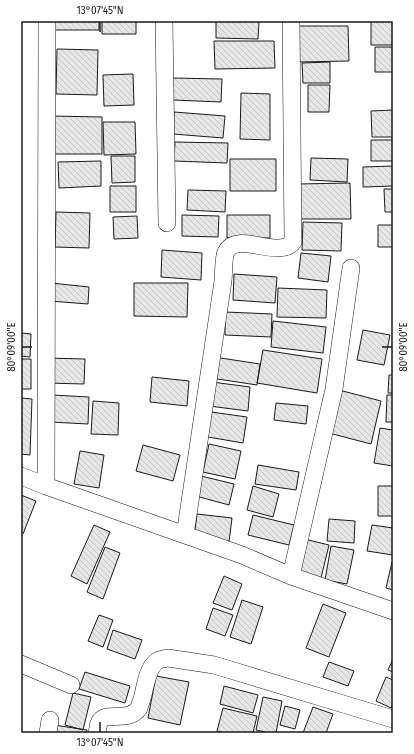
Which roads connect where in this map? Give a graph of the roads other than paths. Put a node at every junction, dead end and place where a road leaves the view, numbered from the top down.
1 (47, 21) edge
2 (164, 21) edge
3 (291, 21) edge
4 (167, 223) dead end
5 (351, 268) dead end
6 (21, 476) edge
7 (46, 486) junction
8 (185, 535) junction
9 (291, 576) junction
10 (393, 611) edge
11 (21, 664) edge
12 (72, 685) dead end
13 (393, 719) edge
14 (97, 733) edge

1 - 7 street
2 - 4 street
3 - 8 street
5 - 9 street
6 - 7 street
7 - 8 street
8 - 9 street
9 - 10 street
11 - 12 street
13 - 14 street

